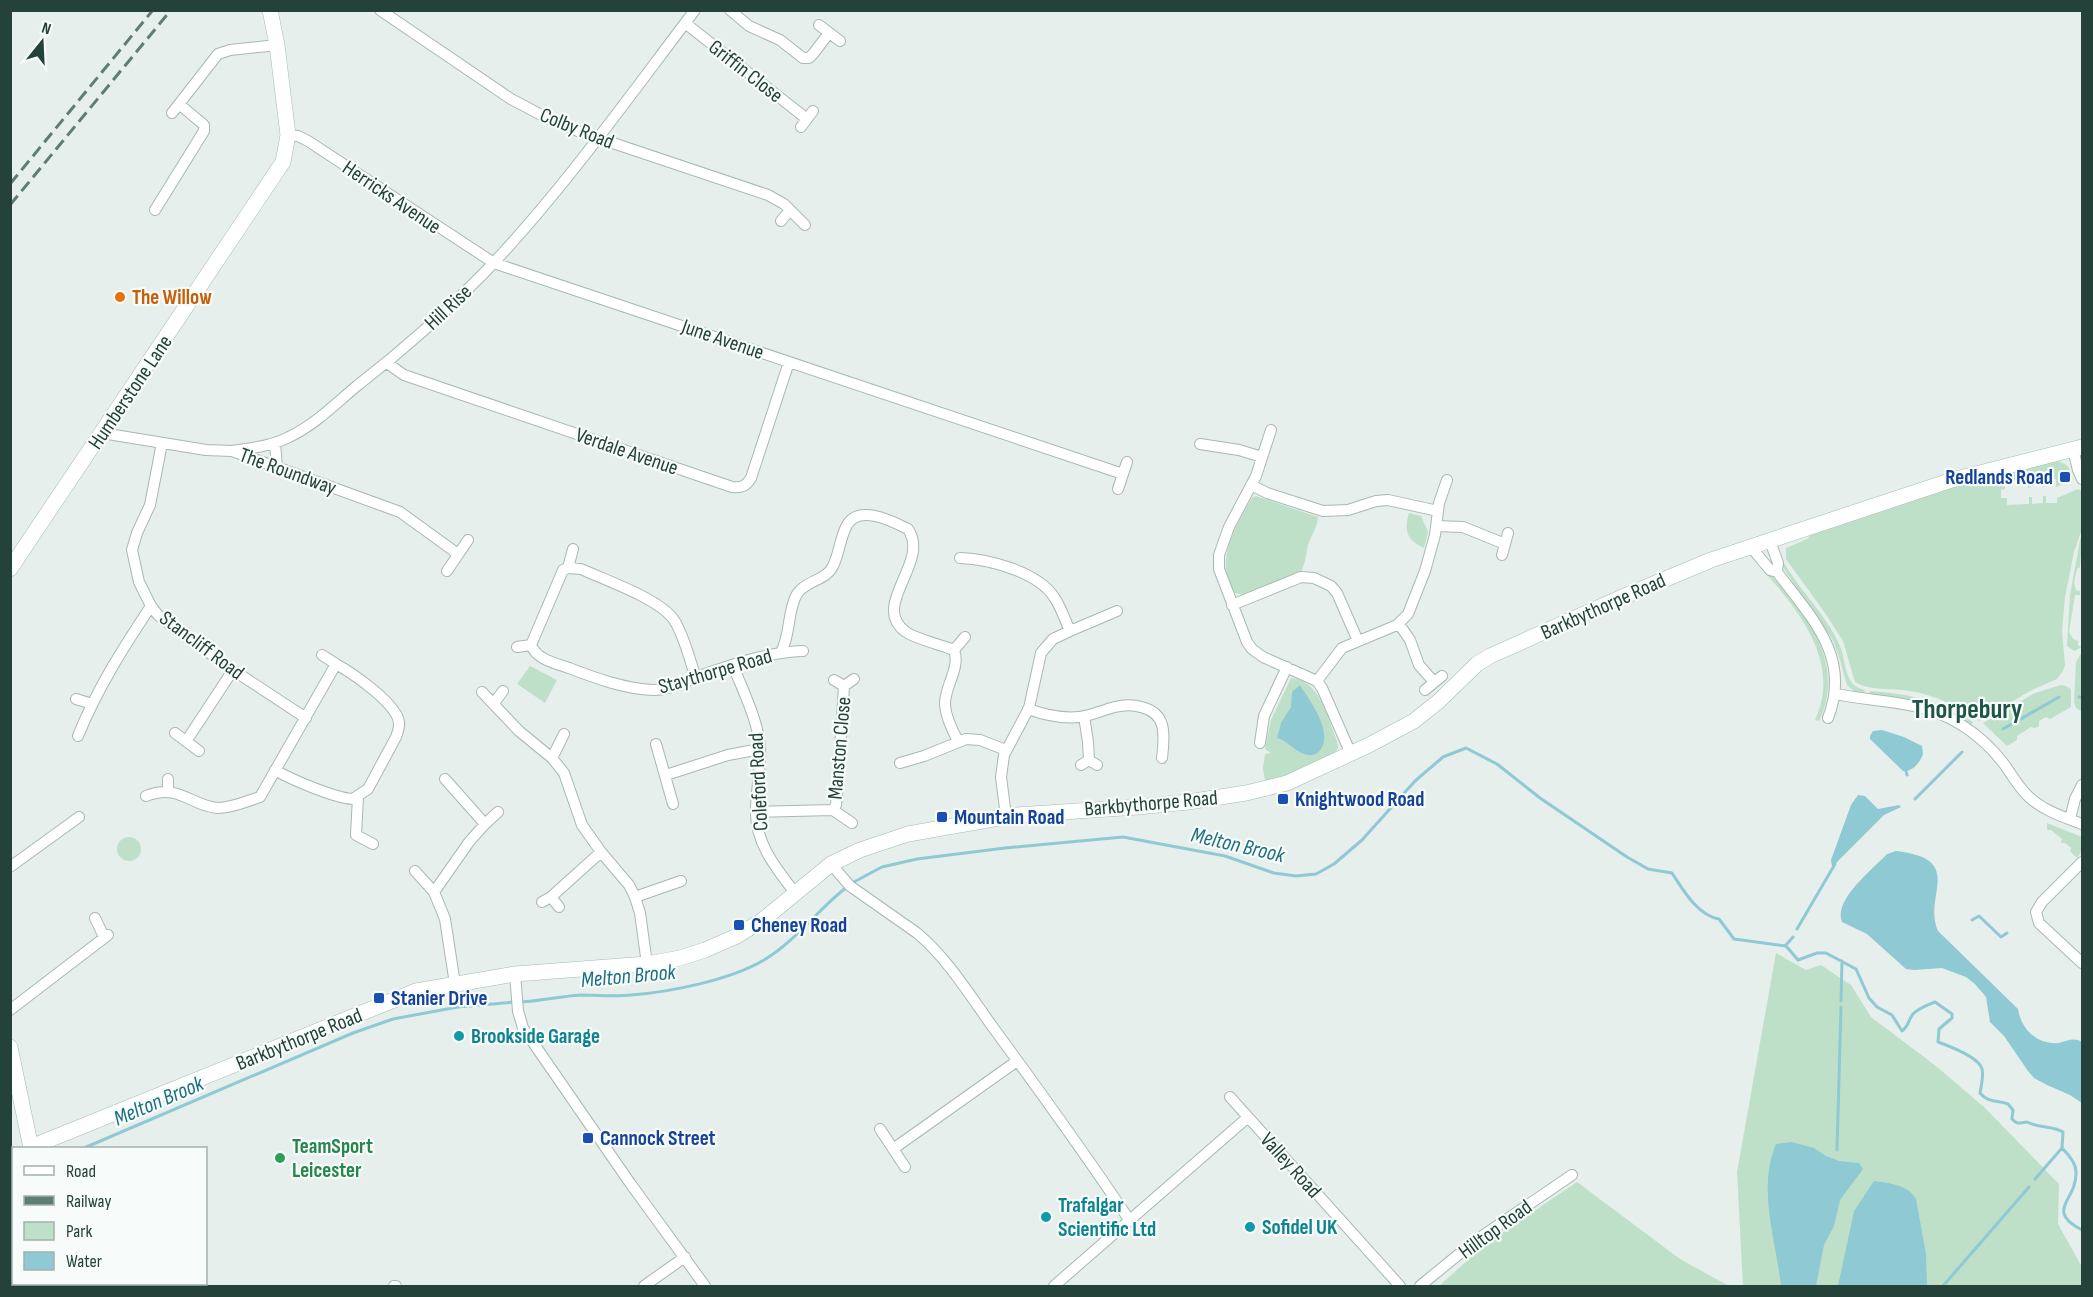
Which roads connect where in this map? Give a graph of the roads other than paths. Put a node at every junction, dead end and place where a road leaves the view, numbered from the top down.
1 (270, 10) edge
2 (380, 10) edge
3 (695, 10) edge
4 (730, 10) edge
5 (685, 23) junction
6 (819, 26) dead end
7 (829, 33) junction
8 (840, 41) dead end
9 (278, 45) junction
10 (807, 119) dead end
11 (288, 135) junction
12 (597, 138) junction
13 (155, 210) dead end
14 (790, 210) junction
15 (780, 221) dead end
16 (805, 225) dead end
17 (494, 263) junction
18 (789, 362) junction
19 (387, 363) junction
20 (1271, 430) dead end
21 (102, 433) junction
22 (162, 443) junction
23 (275, 443) junction
24 (1200, 444) dead end
25 (2078, 448) edge
26 (232, 451) junction
27 (1262, 458) junction
28 (1127, 462) dead end
29 (277, 467) junction
30 (1123, 474) junction
31 (2082, 479) edge
32 (1447, 480) dead end
33 (1251, 485) junction
34 (1118, 489) dead end
35 (1438, 511) junction
36 (1437, 525) junction
37 (468, 540) dead end
38 (1770, 541) junction
39 (1505, 544) dead end
40 (1751, 547) junction
41 (573, 549) dead end
42 (458, 554) junction
43 (960, 558) dead end
44 (568, 568) junction
45 (10, 569) edge
46 (447, 571) dead end
47 (1777, 572) junction
48 (1232, 605) junction
49 (151, 606) junction
50 (1109, 612) dead end
51 (1399, 624) junction
52 (1070, 632) junction
53 (965, 637) dead end
54 (1358, 641) junction
55 (531, 645) junction
56 (517, 647) dead end
57 (954, 650) junction
58 (803, 651) dead end
59 (781, 652) junction
60 (322, 655) dead end
61 (336, 664) junction
62 (733, 666) junction
63 (1287, 667) junction
64 (233, 670) junction
65 (696, 678) junction
66 (834, 680) dead end
67 (855, 680) dead end
68 (1317, 681) junction
69 (844, 686) junction
70 (1425, 690) dead end
71 (503, 691) dead end
72 (482, 692) dead end
73 (1836, 694) junction
74 (76, 699) dead end
75 (494, 703) junction
76 (92, 704) junction
77 (1028, 710) junction
78 (1084, 716) junction
79 (306, 718) junction
80 (1828, 718) dead end
81 (1250, 729) dead end
82 (1262, 732) junction
83 (175, 733) dead end
84 (564, 734) dead end
85 (78, 736) dead end
86 (187, 740) junction
87 (958, 741) junction
88 (1260, 743) dead end
89 (656, 744) dead end
90 (920, 744) dead end
91 (760, 749) junction
92 (1006, 750) junction
93 (199, 751) dead end
94 (1351, 754) junction
95 (924, 756) junction
96 (552, 758) junction
97 (1162, 758) dead end
98 (900, 763) dead end
99 (1089, 764) dead end
100 (275, 770) junction
101 (666, 775) junction
102 (445, 778) dead end
103 (168, 779) dead end
104 (2082, 785) edge
105 (168, 792) junction
106 (146, 796) dead end
107 (358, 797) junction
108 (673, 804) dead end
109 (833, 810) junction
110 (498, 812) dead end
111 (756, 812) junction
112 (1006, 816) junction
113 (71, 818) dead end
114 (2070, 819) junction
115 (852, 823) dead end
116 (485, 824) junction
117 (2082, 824) edge
118 (373, 844) dead end
119 (601, 852) junction
120 (2082, 862) edge
121 (10, 867) edge
122 (835, 869) junction
123 (415, 871) dead end
124 (681, 881) dead end
125 (434, 892) junction
126 (795, 893) junction
127 (635, 897) junction
128 (559, 908) dead end
129 (95, 918) dead end
130 (2082, 963) edge
131 (647, 964) junction
132 (515, 974) junction
133 (455, 984) junction
134 (10, 1010) edge
135 (10, 1047) edge
136 (1017, 1061) junction
137 (1230, 1097) dead end
138 (1247, 1118) junction
139 (880, 1129) dead end
140 (31, 1147) edge
141 (33, 1147) edge
142 (893, 1149) junction
143 (905, 1167) dead end
144 (1572, 1175) dead end
145 (1130, 1221) junction
146 (685, 1257) junction
147 (644, 1287) edge
148 (705, 1287) edge
149 (1054, 1287) edge
150 (1400, 1287) edge
151 (1420, 1287) edge

1 - 9 street, Humberstone Lane
2 - 12 street, Colby Road
3 - 5 street, Hill Rise
4 - 7 street
5 - 10 street, Griffin Close
5 - 12 street, Hill Rise
6 - 7 street
7 - 8 street
9 - 11 street, Humberstone Lane
9 - 13 street
11 - 17 street, Herricks Avenue
11 - 21 street, Humberstone Lane
12 - 14 street, Colby Road
12 - 17 street, Hill Rise
14 - 15 street
14 - 16 street, Colby Road
17 - 18 street, June Avenue
17 - 19 street, Hill Rise
18 - 19 street, Verdale Avenue
18 - 30 street, June Avenue
19 - 23 street, Hill Rise
20 - 27 street
21 - 22 street, The Roundway
21 - 45 street, Humberstone Lane
22 - 26 street, The Roundway
22 - 49 street, Stancliff Road
23 - 26 street, Hill Rise
23 - 29 street
24 - 27 street
25 - 31 street
25 - 38 street, Barkbythorpe Road
26 - 29 street, The Roundway
27 - 33 street
28 - 30 street
29 - 42 street, The Roundway
30 - 34 street
32 - 35 street
33 - 35 street
33 - 48 street
35 - 36 street
36 - 39 street
36 - 51 street
37 - 42 street
38 - 40 street, Barkbythorpe Road
38 - 47 street
40 - 47 street
40 - 94 street, Barkbythorpe Road
41 - 44 street
42 - 46 street
43 - 52 street
44 - 55 street
44 - 65 street
47 - 73 street
48 - 54 street
48 - 63 street
49 - 64 street, Stancliff Road
49 - 76 street
50 - 52 street
51 - 54 street
51 - 70 street
52 - 77 street
53 - 57 street
54 - 68 street
55 - 56 street
55 - 65 street, Staythorpe Road
57 - 59 street
57 - 87 street
58 - 59 street, Staythorpe Road
59 - 62 street, Staythorpe Road
60 - 61 street
61 - 79 street
61 - 107 street
62 - 65 street, Staythorpe Road
62 - 91 street, Coleford Road
63 - 68 street
63 - 82 street
64 - 79 street, Stancliff Road
64 - 86 street
66 - 69 street, Manston Close
67 - 69 street, Manston Close
68 - 94 street
69 - 109 street, Manston Close
71 - 75 street
72 - 75 street
73 - 80 street
73 - 114 street
74 - 76 street
75 - 96 street
76 - 85 street
77 - 78 street
77 - 92 street
78 - 97 street
78 - 99 street
79 - 100 street
81 - 82 street
82 - 88 street
83 - 86 street
84 - 96 street
86 - 93 street
87 - 92 street
87 - 95 street
89 - 101 street
90 - 95 street
91 - 101 street
91 - 111 street, Coleford Road
92 - 112 street
94 - 112 street, Barkbythorpe Road
95 - 98 street
96 - 119 street
100 - 105 street
100 - 107 street
101 - 108 street
102 - 116 street
103 - 105 street
104 - 114 street
105 - 106 street
107 - 118 street
109 - 111 street, Manston Close
109 - 115 street, Manston Close
110 - 116 street
111 - 126 street, Coleford Road
112 - 122 street, Barkbythorpe Road
113 - 121 street
114 - 117 street
116 - 125 street
119 - 127 street
119 - 128 street
120 - 130 street
122 - 126 street, Barkbythorpe Road
122 - 136 street
123 - 125 street
124 - 127 street
125 - 133 street
126 - 131 street, Barkbythorpe Road
127 - 131 street
129 - 134 street
131 - 132 street, Barkbythorpe Road
132 - 133 street, Barkbythorpe Road
132 - 146 street
133 - 141 street, Barkbythorpe Road
135 - 140 street
136 - 142 street
136 - 145 street
137 - 138 street, Valley Road
138 - 145 street
138 - 150 street, Valley Road
139 - 142 street
142 - 143 street
144 - 151 street, Hilltop Road
145 - 149 street
146 - 147 street
146 - 148 street

